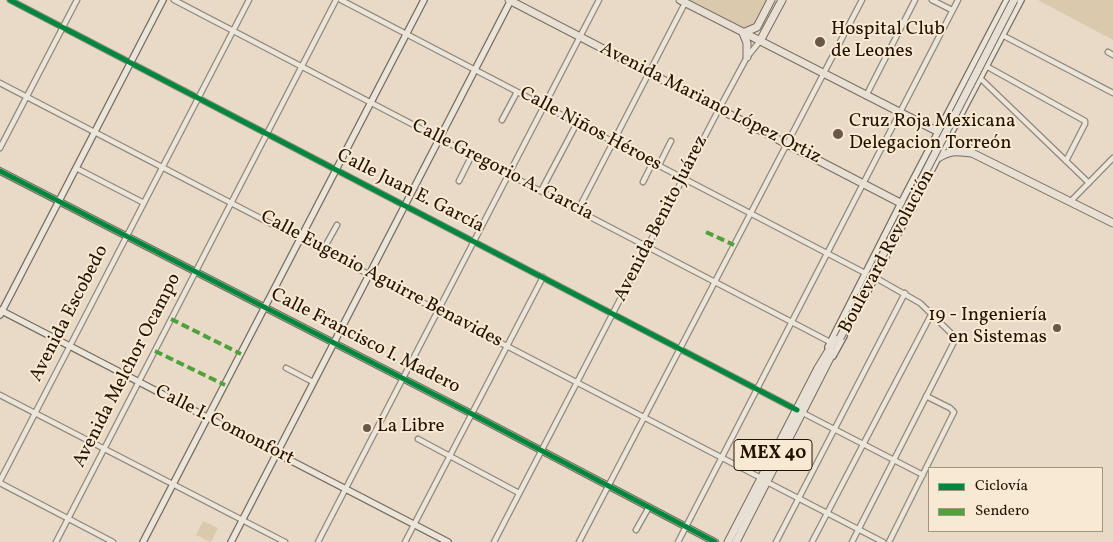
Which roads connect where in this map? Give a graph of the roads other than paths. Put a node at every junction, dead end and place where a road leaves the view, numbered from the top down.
1 (10, 0) edge
2 (77, 0) edge
3 (163, 0) edge
4 (174, 0) edge
5 (249, 0) edge
6 (336, 0) edge
7 (341, 0) edge
8 (424, 0) edge
9 (510, 0) edge
10 (599, 0) edge
11 (771, 0) edge
12 (782, 0) edge
13 (862, 0) edge
14 (916, 0) edge
15 (932, 0) edge
16 (958, 0) edge
17 (1009, 0) edge
18 (1014, 0) edge
19 (1021, 0) edge
20 (682, 1) edge
21 (952, 10) junction
22 (62, 28) junction
23 (233, 31) junction
24 (743, 33) junction
25 (406, 34) junction
26 (1002, 35) junction
27 (579, 36) junction
28 (760, 41) junction
29 (747, 57) junction
30 (130, 63) junction
31 (986, 66) junction
32 (302, 67) junction
33 (475, 70) junction
34 (649, 72) junction
35 (824, 74) junction
36 (980, 78) junction
37 (0, 83) edge
38 (517, 92) junction
39 (1113, 93) edge
40 (957, 95) junction
41 (866, 96) junction
42 (27, 97) junction
43 (198, 98) junction
44 (968, 100) junction
45 (371, 102) junction
46 (544, 106) junction
47 (719, 109) junction
48 (899, 113) junction
49 (502, 120) dead end
50 (577, 123) junction
51 (95, 132) junction
52 (938, 132) junction
53 (267, 134) junction
54 (948, 137) junction
55 (439, 138) junction
56 (671, 141) dead end
57 (613, 142) junction
58 (786, 144) junction
59 (0, 148) edge
60 (972, 153) junction
61 (472, 155) junction
62 (938, 158) junction
63 (1113, 158) edge
64 (1066, 161) junction
65 (653, 162) junction
66 (658, 165) junction
67 (163, 167) junction
68 (76, 168) junction
69 (336, 170) junction
70 (0, 171) edge
71 (509, 174) junction
72 (683, 178) junction
73 (459, 181) dead end
74 (643, 182) dead end
75 (863, 183) junction
76 (1089, 183) junction
77 (541, 191) junction
78 (59, 201) junction
79 (232, 202) junction
80 (1070, 202) junction
81 (144, 203) junction
82 (901, 203) junction
83 (404, 206) junction
84 (912, 209) junction
85 (578, 210) junction
86 (750, 213) junction
87 (1113, 224) edge
88 (337, 225) dead end
89 (127, 236) junction
90 (300, 238) junction
91 (474, 242) junction
92 (648, 246) junction
93 (323, 250) junction
94 (827, 253) junction
95 (196, 272) junction
96 (865, 273) junction
97 (369, 274) junction
98 (543, 277) junction
99 (876, 278) junction
100 (715, 282) junction
101 (905, 293) junction
102 (265, 308) junction
103 (439, 310) junction
104 (1, 312) edge
105 (932, 313) junction
106 (613, 314) junction
107 (792, 321) junction
108 (838, 337) junction
109 (830, 342) junction
110 (334, 343) junction
111 (70, 346) junction
112 (507, 346) junction
113 (680, 349) junction
114 (286, 368) dead end
115 (822, 370) junction
116 (404, 379) junction
117 (139, 382) junction
118 (313, 382) junction
119 (577, 383) junction
120 (757, 389) junction
121 (0, 395) edge
122 (926, 396) junction
123 (800, 411) junction
124 (35, 413) junction
125 (472, 414) junction
126 (208, 418) junction
127 (644, 418) junction
128 (835, 429) junction
129 (418, 439) dead end
130 (863, 444) junction
131 (104, 449) junction
132 (542, 451) junction
133 (276, 453) junction
134 (450, 456) junction
135 (721, 458) junction
136 (894, 460) junction
137 (922, 475) junction
138 (764, 480) junction
139 (0, 482) edge
140 (174, 484) junction
141 (609, 486) junction
142 (346, 489) junction
143 (520, 493) junction
144 (799, 498) junction
145 (649, 507) junction
146 (827, 513) junction
147 (68, 519) junction
148 (242, 520) junction
149 (414, 524) junction
150 (686, 526) junction
151 (858, 529) junction
152 (636, 530) dead end
153 (56, 542) edge
154 (113, 542) edge
155 (144, 542) edge
156 (231, 542) edge
157 (285, 542) edge
158 (318, 542) edge
159 (404, 542) edge
160 (448, 542) edge
161 (494, 542) edge
162 (579, 542) edge
163 (678, 542) edge
164 (715, 542) edge
165 (728, 542) edge
166 (736, 542) edge
167 (776, 542) edge
168 (812, 542) edge
169 (852, 542) edge
170 (883, 542) edge
171 (889, 542) edge

1 - 22 street, Calle Juan E. García
2 - 22 street
3 - 30 street
4 - 23 street, Calle Gregorio A. García
5 - 23 street, Avenida Escobedo
6 - 32 street, Avenida Melchor Ocampo
7 - 25 street, Calle Niños Héroes
8 - 25 street
9 - 27 main road, Avenida Mariano López Ortiz
9 - 33 street
10 - 27 street
11 - 24 main road
12 - 28 main road, Avenida Benito Juárez
13 - 35 street
14 - 41 street
15 - 21 street
16 - 21 street
17 - 40 street, MEX 40
17 - 108 main road, Boulevard Revolución, bridge
18 - 108 main road, Boulevard Revolución, bridge
19 - 26 street, Boulevard Revolución / MEX 40
20 - 24 main road
20 - 34 street
21 - 48 street
22 - 30 street, Calle Juan E. García
22 - 42 street
23 - 32 street, Calle Gregorio A. García
23 - 43 street, Avenida Escobedo
24 - 28 main road
24 - 29 main road
25 - 33 street, Calle Niños Héroes
25 - 45 street
26 - 31 street, Boulevard Revolución / MEX 40
26 - 39 street
27 - 34 main road, Avenida Mariano López Ortiz
27 - 46 street
28 - 29 street, Avenida Benito Juárez
28 - 35 main road
29 - 47 street, Avenida Benito Juárez
30 - 43 street, Calle Juan E. García
30 - 51 street
31 - 36 street, Boulevard Revolución / MEX 40
31 - 64 street
32 - 45 street, Calle Gregorio A. García
32 - 53 street, Avenida Melchor Ocampo
33 - 38 street, Calle Niños Héroes
33 - 55 street
34 - 47 main road, Avenida Mariano López Ortiz
34 - 57 street
35 - 41 main road
35 - 58 street
36 - 44 street, Boulevard Revolución / MEX 40
36 - 64 street
37 - 42 street, Calle Eugenio Aguirre Benavides
38 - 46 street, Calle Niños Héroes
38 - 49 street
40 - 44 street
40 - 52 street, MEX 40
41 - 48 main road
42 - 51 street, Calle Eugenio Aguirre Benavides
42 - 59 street
43 - 53 street, Calle Juan E. García
43 - 67 street, Avenida Escobedo
44 - 54 street, Boulevard Revolución / MEX 40
45 - 55 street, Calle Gregorio A. García
45 - 69 street
46 - 50 street, Calle Niños Héroes
46 - 71 street
47 - 58 main road, Avenida Mariano López Ortiz
47 - 72 street, Avenida Benito Juárez
48 - 52 main road
48 - 75 street
50 - 57 street, Calle Niños Héroes
50 - 77 street
51 - 67 street, Calle Eugenio Aguirre Benavides
51 - 68 street
52 - 54 main road
52 - 82 street, MEX 40
53 - 69 street, Calle Juan E. García
53 - 79 street, Avenida Melchor Ocampo
54 - 60 main road
54 - 62 street, Boulevard Revolución / MEX 40
55 - 61 street, Calle Gregorio A. García
55 - 83 street
56 - 66 street
57 - 65 street, Calle Niños Héroes
57 - 85 street
58 - 75 main road, Avenida Mariano López Ortiz
58 - 86 street
60 - 62 main road
60 - 80 main road
61 - 71 street, Calle Gregorio A. García
61 - 73 street
62 - 84 street, Boulevard Revolución / MEX 40
63 - 76 street
64 - 76 street
65 - 66 street, Calle Niños Héroes
65 - 74 street
66 - 72 street, Calle Niños Héroes
67 - 79 street, Calle Eugenio Aguirre Benavides
67 - 81 street, Avenida Escobedo
68 - 78 street
68 - 81 street
69 - 83 street, Calle Juan E. García
69 - 90 street
70 - 78 street, Calle Francisco I. Madero
71 - 77 street, Calle Gregorio A. García
71 - 91 street
72 - 86 street, Calle Niños Héroes
72 - 92 street, Avenida Benito Juárez
75 - 82 main road, Avenida Mariano López Ortiz
75 - 94 street
76 - 80 street
77 - 85 street, Calle Gregorio A. García
78 - 89 street, Calle Francisco I. Madero
78 - 104 street
79 - 90 street, Calle Eugenio Aguirre Benavides
79 - 95 street, Avenida Melchor Ocampo
80 - 87 main road
81 - 89 street, Avenida Escobedo
82 - 84 main road, Avenida Mariano López Ortiz
82 - 96 street, MEX 40
83 - 91 street, Calle Juan E. García
83 - 97 street
84 - 99 street, Boulevard Revolución / MEX 40
85 - 92 street, Calle Gregorio A. García
86 - 94 street, Calle Niños Héroes
86 - 100 street
88 - 93 street
89 - 95 street, Calle Francisco I. Madero
89 - 111 street, Avenida Escobedo
90 - 93 street, Calle Eugenio Aguirre Benavides
90 - 102 street
91 - 98 street, Calle Juan E. García
91 - 103 street
92 - 100 street, Calle Gregorio A. García
92 - 106 street, Avenida Benito Juárez
93 - 97 street, Calle Eugenio Aguirre Benavides
94 - 96 street, Calle Niños Héroes
94 - 107 street
95 - 102 street, Calle Francisco I. Madero
95 - 117 street, Avenida Melchor Ocampo
96 - 109 street, MEX 40
97 - 103 street, Calle Eugenio Aguirre Benavides
97 - 110 street
98 - 106 street, Calle Juan E. García
98 - 112 street
99 - 101 street
99 - 115 street, Boulevard Revolución / MEX 40
100 - 107 street, Calle Gregorio A. García
100 - 113 street
101 - 105 street
101 - 128 street
102 - 110 street, Calle Francisco I. Madero
102 - 126 street
103 - 112 street, Calle Eugenio Aguirre Benavides
103 - 116 street
104 - 111 street, Calle I. Comonfort
105 - 122 street
105 - 130 street
106 - 113 street, Calle Juan E. García
106 - 119 street, Avenida Benito Juárez
107 - 109 street, Calle Gregorio A. García
107 - 120 street
108 - 115 main road, Boulevard Revolución
109 - 115 street, MEX 40
110 - 116 street, Calle Francisco I. Madero
110 - 118 street
111 - 117 street, Calle I. Comonfort
111 - 124 street, Avenida Escobedo
112 - 119 street, Calle Eugenio Aguirre Benavides
112 - 125 street
113 - 120 street, Calle Juan E. García
113 - 127 street
114 - 118 street
115 - 123 main road, Boulevard Revolución / MEX 40
116 - 125 street, Calle Francisco I. Madero
116 - 142 street
117 - 126 street, Calle I. Comonfort
117 - 131 street, Avenida Melchor Ocampo
118 - 133 street
119 - 127 street, Calle Eugenio Aguirre Benavides
119 - 132 street, Avenida Benito Juárez
120 - 123 street, Calle Juan E. García
120 - 135 street
121 - 124 street
122 - 136 street
122 - 137 street
123 - 128 street, Calle Juan E. García
123 - 138 main road, MEX 40
124 - 131 street
124 - 139 street, Avenida Escobedo
125 - 132 street, Calle Francisco I. Madero
125 - 134 street
126 - 133 street, Calle I. Comonfort
126 - 140 street
127 - 135 street, Calle Eugenio Aguirre Benavides
127 - 141 street
128 - 130 street, Calle Juan E. García
128 - 144 street
129 - 134 street
130 - 136 street, Calle Juan E. García
130 - 146 street
131 - 140 street
131 - 147 street, Avenida Melchor Ocampo
132 - 141 street, Calle Francisco I. Madero
132 - 143 street, Avenida Benito Juárez
133 - 142 street, Calle I. Comonfort
133 - 148 street
134 - 143 street
134 - 149 street
135 - 138 street, Calle Eugenio Aguirre Benavides
135 - 150 street
136 - 137 street, Calle Juan E. García
136 - 151 street
137 - 171 street
138 - 144 street, Calle Eugenio Aguirre Benavides
138 - 165 main road, MEX 40
138 - 166 main road, MEX 40
139 - 147 street
140 - 148 street
140 - 155 street
141 - 145 street, Calle Francisco I. Madero
141 - 162 street
142 - 149 street, Calle I. Comonfort
142 - 158 street
143 - 161 street, Avenida Benito Juárez
144 - 146 street, Calle Eugenio Aguirre Benavides
144 - 167 street
145 - 150 street, Calle Francisco I. Madero
145 - 152 street
146 - 151 street, Calle Eugenio Aguirre Benavides
146 - 168 street
147 - 153 street, Avenida Melchor Ocampo
147 - 154 street
148 - 156 street
148 - 157 street
149 - 159 street
149 - 160 street, Calle I. Comonfort
150 - 163 street
150 - 164 street, Calle Francisco I. Madero
151 - 169 street
151 - 170 street, Calle Eugenio Aguirre Benavides

